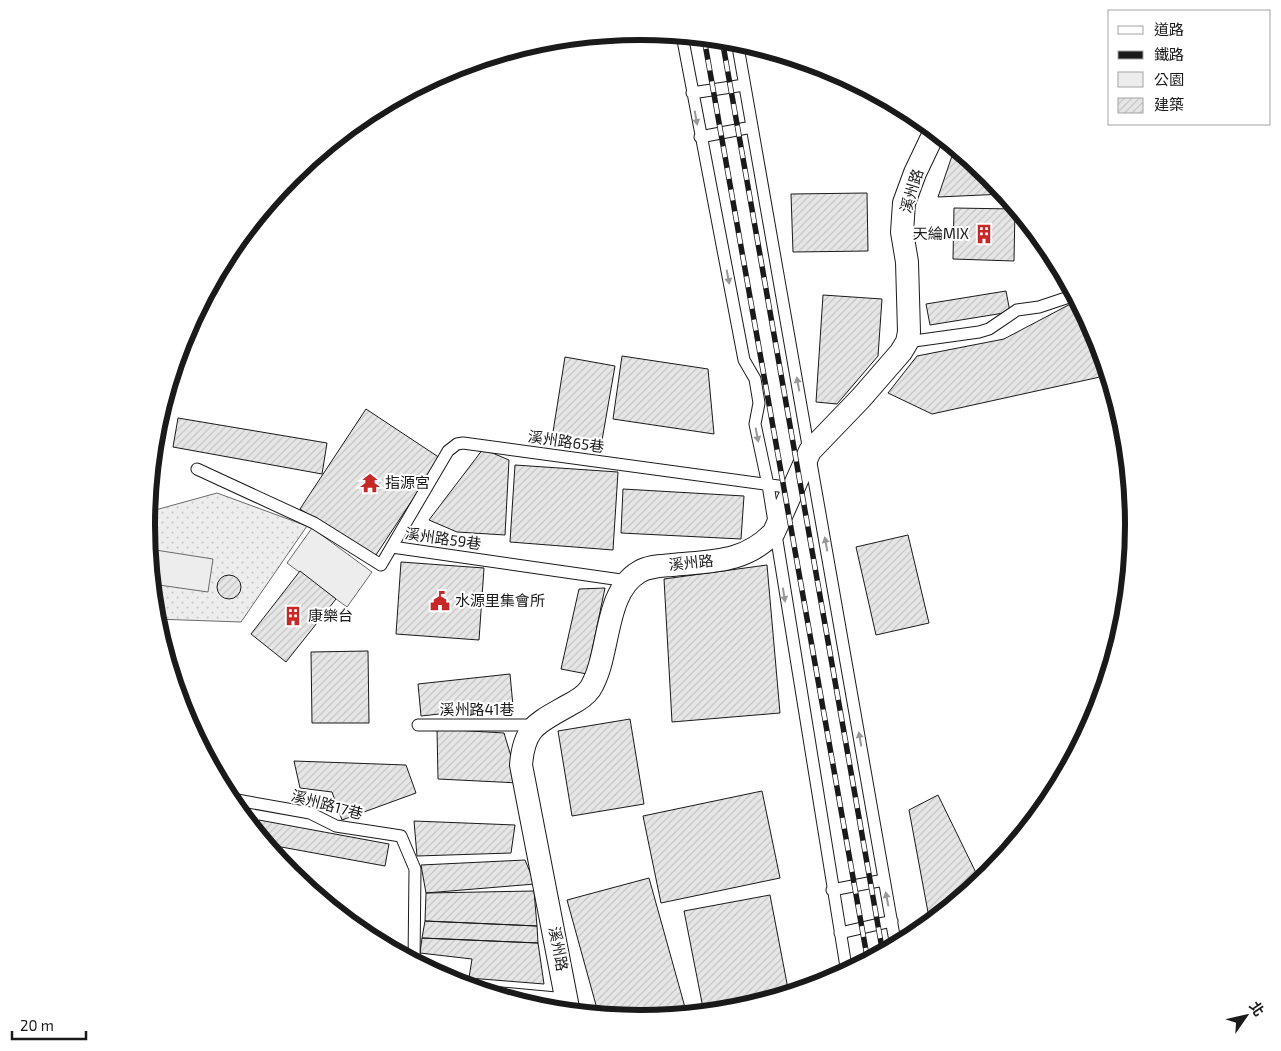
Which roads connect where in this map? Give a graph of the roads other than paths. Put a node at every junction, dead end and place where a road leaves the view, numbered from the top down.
1 (683, 42) edge
2 (738, 50) edge
3 (744, 85) junction
4 (692, 93) junction
5 (752, 127) junction
6 (700, 137) junction
7 (932, 137) edge
8 (1069, 297) edge
9 (907, 342) junction
10 (810, 451) junction
11 (197, 469) dead end
12 (768, 486) junction
13 (793, 488) junction
14 (774, 532) junction
15 (392, 547) junction
16 (628, 581) junction
17 (418, 725) dead end
18 (535, 725) junction
19 (241, 801) edge
20 (884, 880) junction
21 (832, 890) junction
22 (892, 921) junction
23 (840, 933) junction
24 (895, 939) edge
25 (414, 955) edge
26 (846, 965) edge
27 (568, 1006) edge

1 - 4 lane
2 - 3 lane
3 - 4 lane
3 - 5 lane
4 -> 6 lane
5 - 6 lane
10 -> 5 lane
6 -> 12 lane
7 - 9 street, 溪州路
8 - 9 lane
9 - 10 street, 溪州路
10 - 13 street, 溪州路
20 -> 10 lane
11 - 15 lane, 溪州路59巷
12 - 13 lane, 溪州路65巷
12 - 14 lane
12 - 15 lane, 溪州路65巷
13 - 14 street, 溪州路
14 - 16 street, 溪州路
14 -> 21 lane
15 - 16 lane, 溪州路59巷
16 - 18 street
17 - 18 lane, 溪州路41巷
18 - 27 street, 溪州路
19 - 25 lane, 溪州路17巷
20 - 21 lane
22 -> 20 lane
21 - 23 lane
22 - 23 lane
22 - 24 lane
23 - 26 lane

